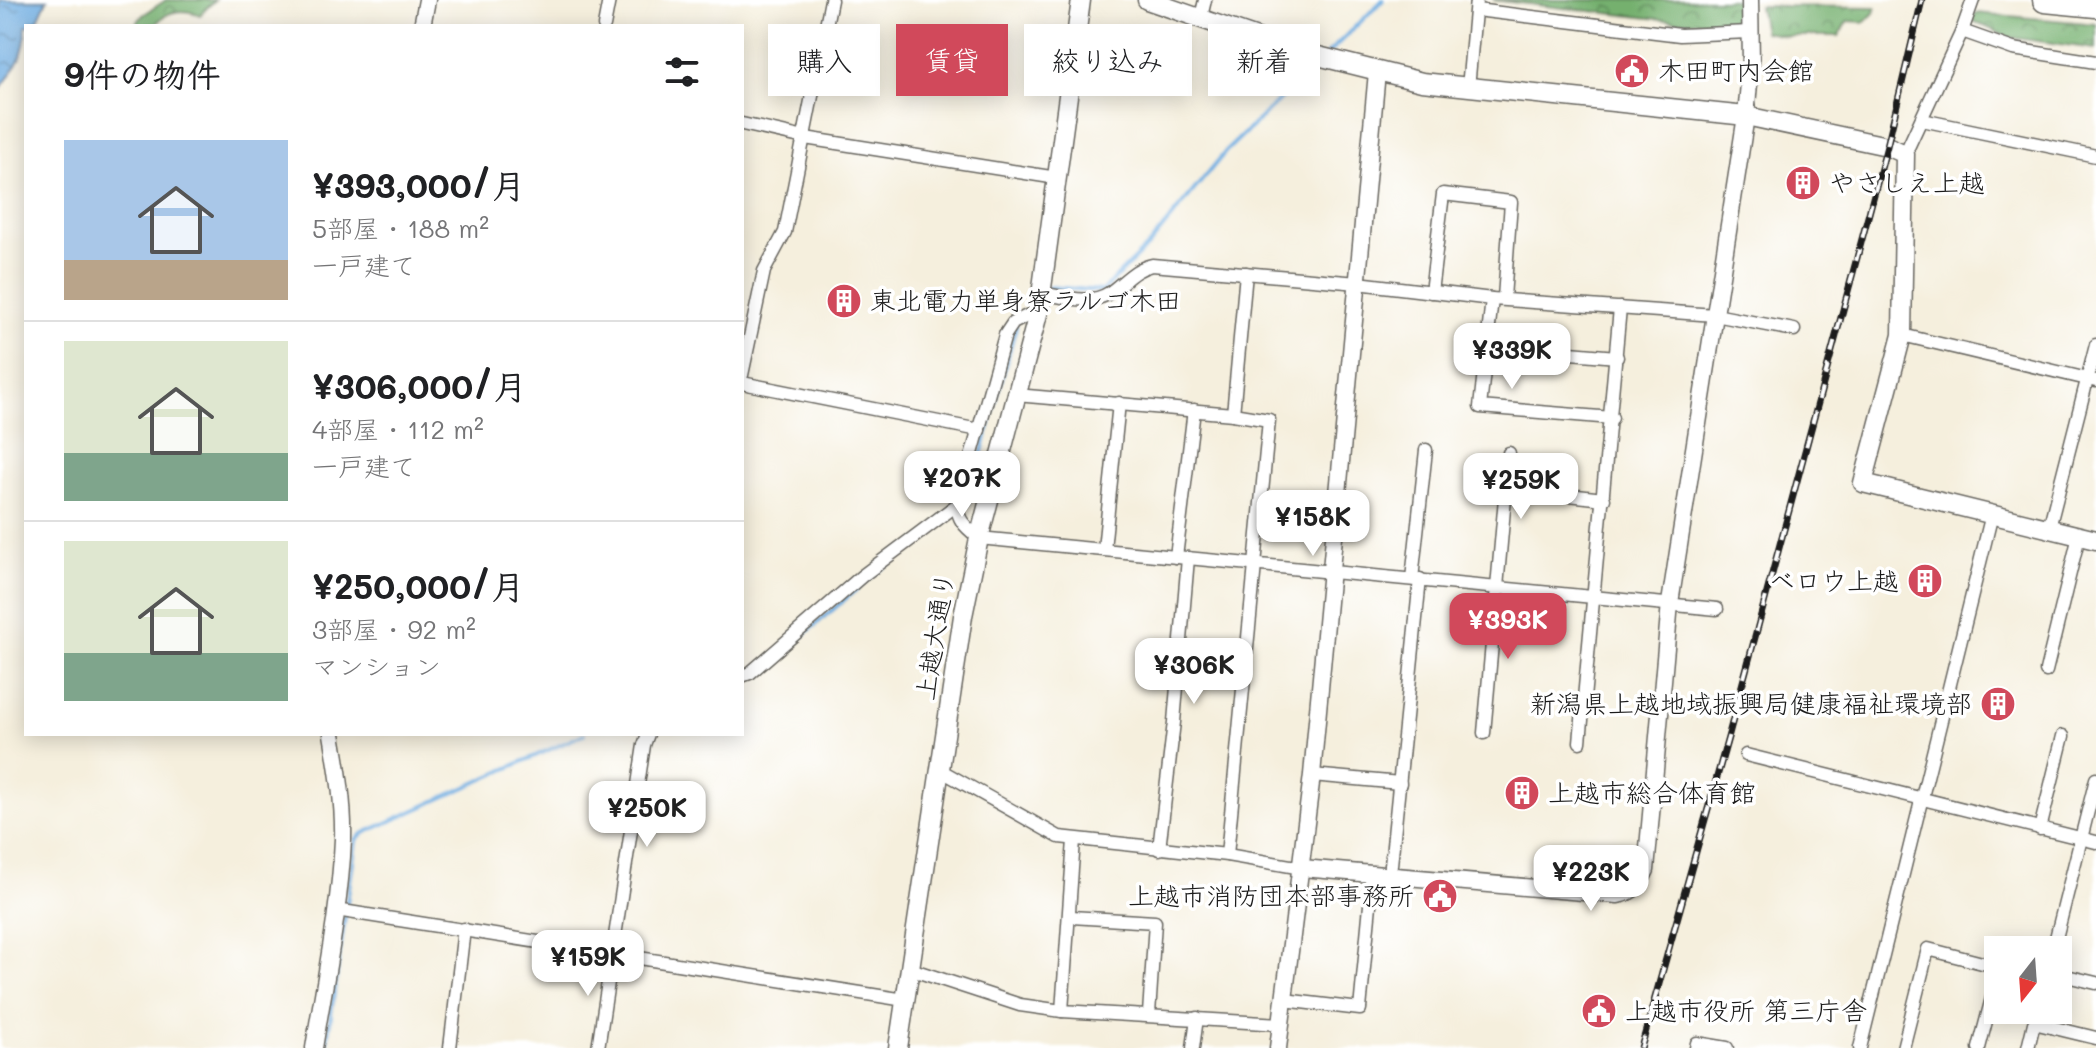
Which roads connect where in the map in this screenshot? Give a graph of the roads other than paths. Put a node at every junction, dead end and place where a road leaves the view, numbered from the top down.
1 (427, 0) edge
2 (609, 0) edge
3 (831, 0) edge
4 (1081, 0) edge
5 (1147, 0) edge
6 (1750, 0) edge
7 (1973, 0) edge
8 (2045, 0) edge
9 (1476, 5) edge
10 (2096, 5) edge
11 (1203, 9) edge
12 (422, 24) edge
13 (604, 24) edge
14 (1962, 31) junction
15 (1750, 32) junction
16 (2096, 62) edge
17 (1377, 72) junction
18 (1468, 88) junction
19 (1746, 116) junction
20 (1922, 120) junction
21 (744, 124) edge
22 (805, 138) junction
23 (1905, 154) junction
24 (2096, 156) edge
25 (1057, 178) junction
26 (1246, 273) junction
27 (1358, 283) junction
28 (1431, 292) junction
29 (1498, 299) junction
30 (1040, 301) junction
31 (1620, 308) junction
32 (1715, 315) junction
33 (1794, 330) dead end
34 (1902, 335) junction
35 (2096, 345) edge
36 (1488, 346) junction
37 (1617, 357) junction
38 (744, 366) edge
39 (2092, 380) edge
40 (744, 383) edge
41 (1016, 395) junction
42 (1119, 403) junction
43 (1194, 410) junction
44 (1233, 414) junction
45 (1612, 418) junction
46 (979, 430) junction
47 (1426, 450) dead end
48 (1509, 453) dead end
49 (1506, 488) junction
50 (1604, 499) junction
51 (958, 504) junction
52 (1992, 514) junction
53 (2049, 528) junction
54 (979, 538) junction
55 (2088, 538) edge
56 (1104, 549) junction
57 (1182, 558) junction
58 (1254, 563) junction
59 (1332, 571) junction
60 (1416, 579) junction
61 (1496, 586) junction
62 (1595, 595) junction
63 (1670, 603) junction
64 (1717, 609) dead end
65 (2046, 671) dead end
66 (744, 675) edge
67 (1484, 733) dead end
68 (332, 736) edge
69 (648, 736) edge
70 (2063, 736) dead end
71 (1580, 742) dead end
72 (1746, 755) dead end
73 (940, 770) junction
74 (1312, 775) junction
75 (2096, 779) edge
76 (1400, 783) junction
77 (1922, 799) junction
78 (2040, 829) junction
79 (2080, 839) junction
80 (1074, 840) junction
81 (2096, 842) edge
82 (1159, 849) junction
83 (1227, 855) junction
84 (1302, 868) junction
85 (1381, 875) junction
86 (336, 910) junction
87 (1071, 917) junction
88 (464, 929) junction
89 (2056, 936) edge
90 (614, 953) junction
91 (1984, 963) edge
92 (910, 969) junction
93 (2072, 977) edge
94 (2096, 983) edge
95 (905, 1000) junction
96 (1284, 1000) junction
97 (1062, 1011) junction
98 (1149, 1014) junction
99 (1197, 1018) junction
100 (1281, 1024) junction
101 (1985, 1024) edge
102 (2096, 1038) edge
103 (314, 1048) edge
104 (450, 1048) edge
105 (598, 1048) edge
106 (898, 1048) edge
107 (1193, 1048) edge
108 (1278, 1048) edge
109 (1696, 1048) edge
110 (1727, 1048) edge
111 (1860, 1048) edge
112 (1903, 1048) edge
113 (1979, 1048) edge
114 (2028, 1048) edge

1 - 12 street
2 - 13 street
3 - 22 street
4 - 25 main road, 上越大通り
5 - 11 main road
6 - 15 street
7 - 14 street
8 - 10 highway
9 - 15 street
9 - 18 street
11 - 17 main road
14 - 16 street
14 - 20 street
15 - 19 street
17 - 18 main road
17 - 27 street
18 - 19 main road
19 - 23 main road
19 - 32 street
20 - 23 street
20 - 24 street
21 - 22 street
22 - 25 street
22 - 38 street
23 - 34 main road
25 - 30 main road, 上越大通り
26 - 27 street
26 - 30 street
26 - 44 street
27 - 28 street
27 - 59 street
28 - 29 street
28 - 29 street
29 - 31 street
29 - 36 street
30 - 41 main road, 上越大通り
30 - 46 street
31 - 32 street
31 - 37 street
32 - 33 street
32 - 63 street
34 - 39 street
34 - 52 main road
35 - 39 street
36 - 37 street
36 - 45 street
37 - 45 street
39 - 53 street
40 - 46 street
41 - 42 street
41 - 54 main road, 上越大通り
42 - 43 street
42 - 56 street
43 - 44 street
43 - 57 street
44 - 58 street
45 - 50 street
46 - 51 street
47 - 60 street
48 - 49 street
49 - 50 street
49 - 61 street
50 - 62 street
51 - 54 street
51 - 66 street
52 - 53 main road
52 - 77 street
53 - 55 main road
54 - 56 street
54 - 73 main road, 上越大通り
55 - 65 street
56 - 57 street
57 - 58 street
57 - 82 street
58 - 59 street
58 - 83 street
59 - 60 street
59 - 74 street
60 - 61 street
60 - 76 street
61 - 62 street
61 - 67 street
62 - 63 street
62 - 71 street
63 - 64 street
63 - 85 street
68 - 86 street
69 - 90 street
70 - 78 street
72 - 77 street
73 - 80 street
73 - 92 main road, 上越大通り
74 - 76 street
74 - 84 street
75 - 79 street
76 - 85 street
77 - 78 street
77 - 111 street
78 - 79 street
79 - 81 street
79 - 89 street
80 - 82 street
80 - 87 street
82 - 83 street
83 - 84 street
84 - 85 street
84 - 96 street
85 - 96 street
86 - 88 street
86 - 103 street
87 - 97 street
87 - 98 street
88 - 90 street
88 - 104 street
90 - 95 street
90 - 105 street
91 - 112 street
92 - 95 main road, 上越大通り
92 - 97 street
93 - 94 street
95 - 106 main road, 上越大通り
96 - 100 street
97 - 98 street
98 - 99 street
99 - 100 street
99 - 107 street
100 - 108 street
101 - 113 street
102 - 114 street
109 - 110 street

